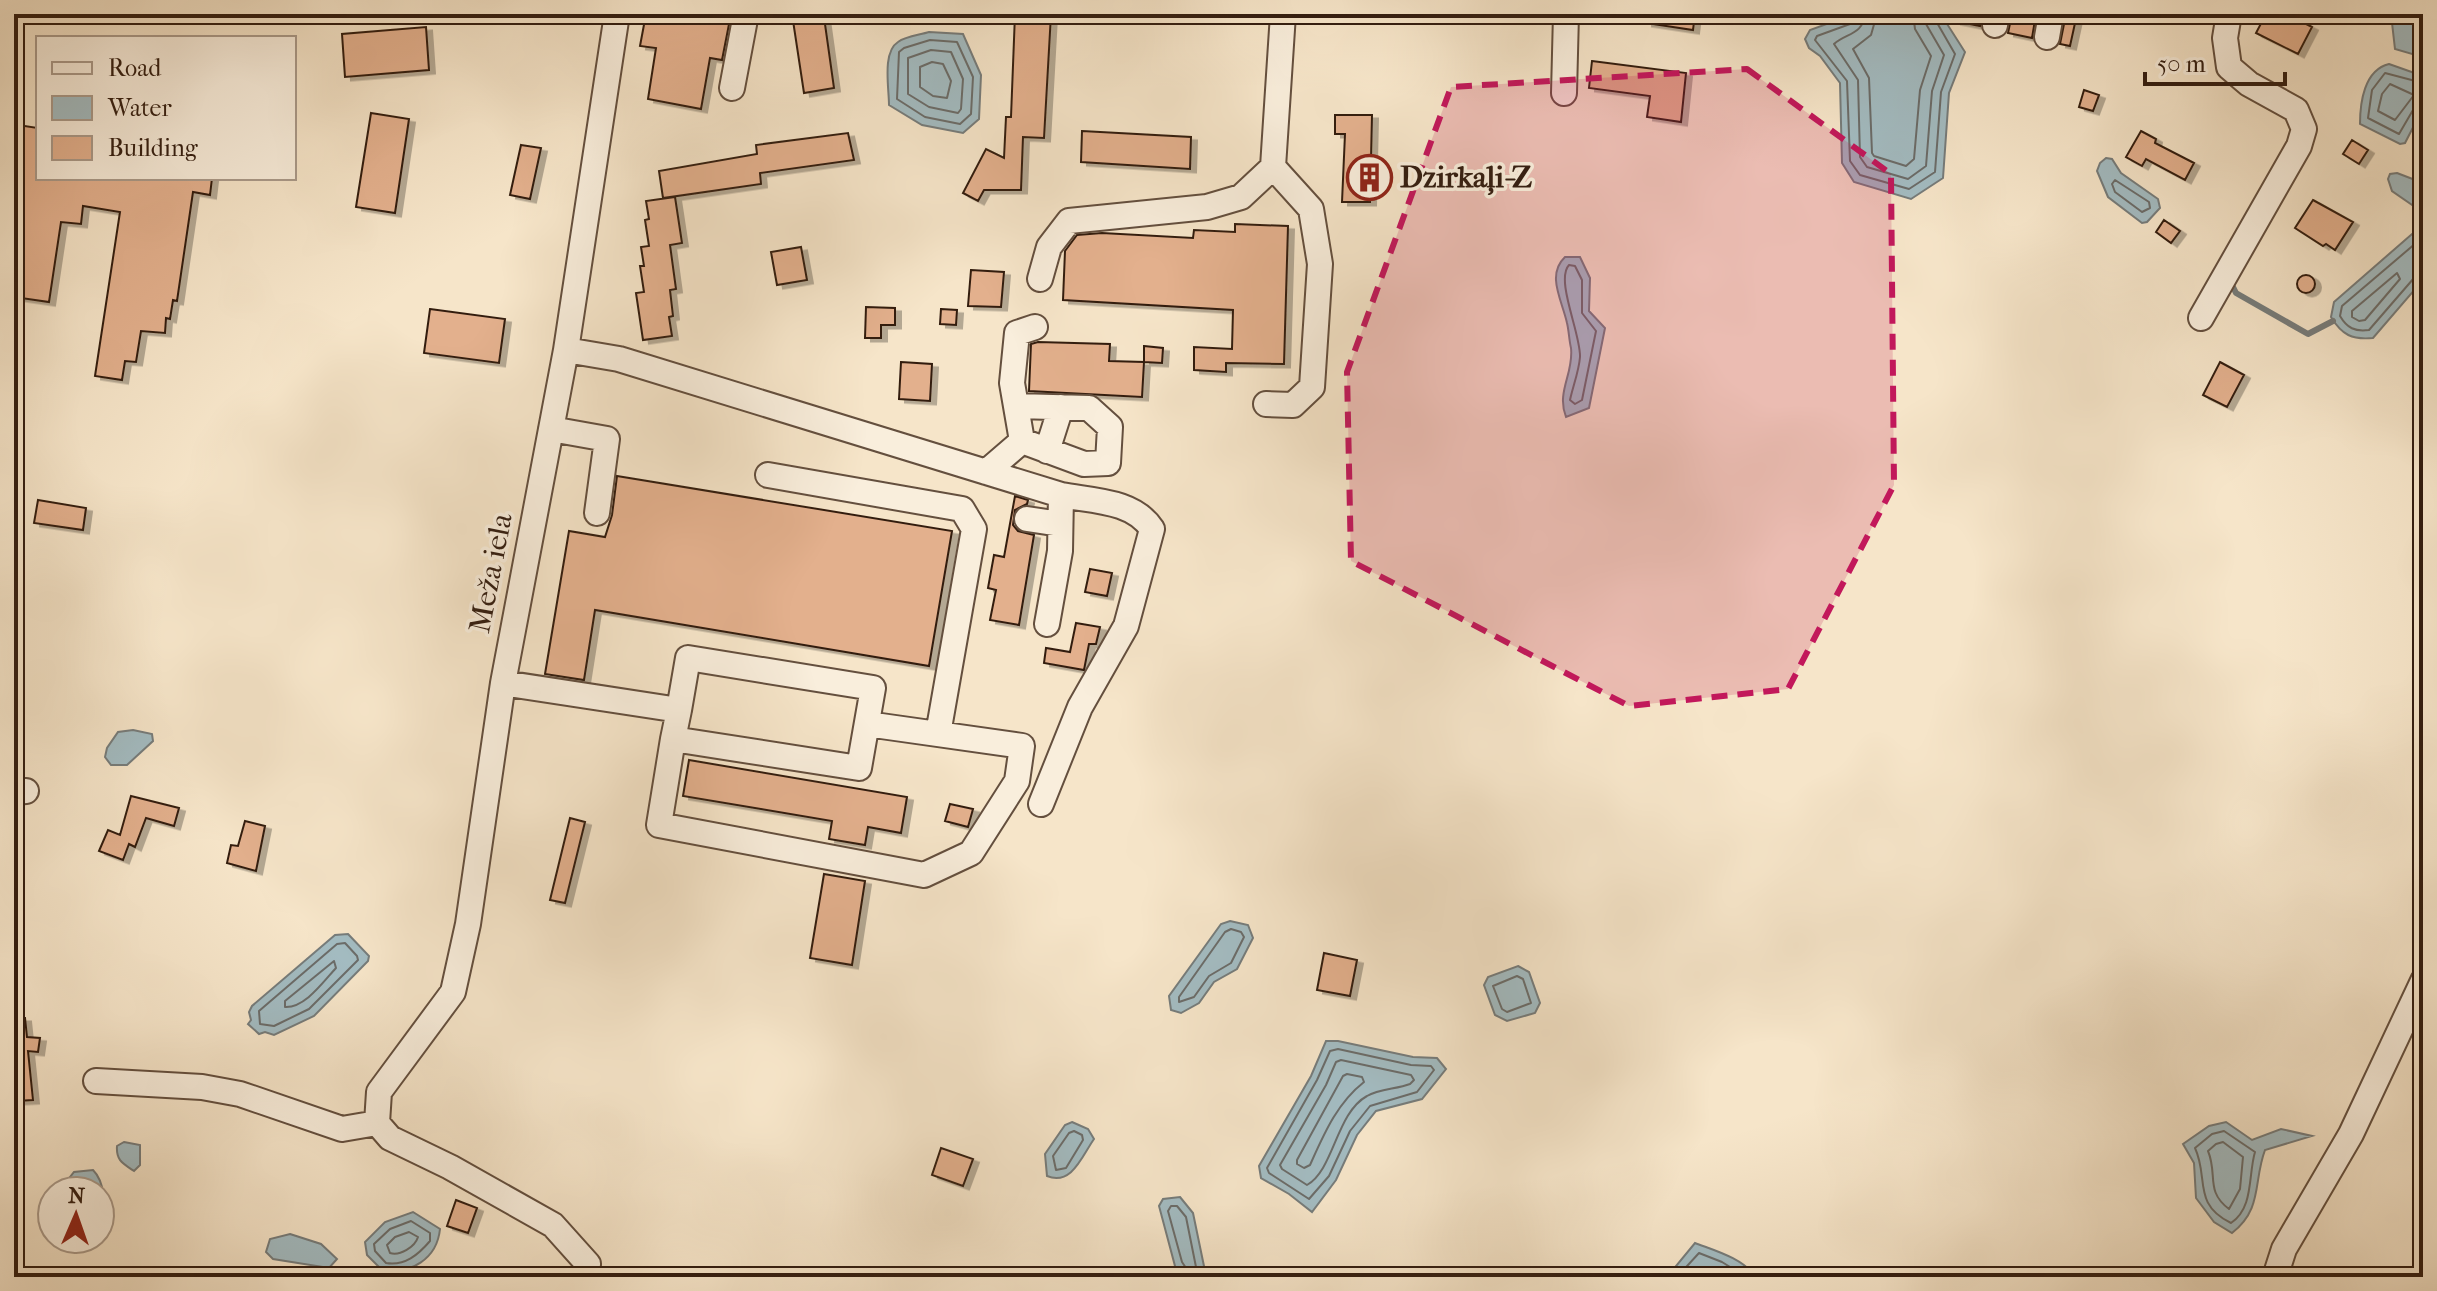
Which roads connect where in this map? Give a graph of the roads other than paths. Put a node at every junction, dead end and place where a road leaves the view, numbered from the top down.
1 (617, 14) edge
2 (746, 14) edge
3 (1283, 14) edge
4 (1566, 14) edge
5 (2229, 14) edge
6 (732, 88) dead end
7 (1564, 93) dead end
8 (1273, 167) junction
9 (1040, 279) dead end
10 (2201, 318) dead end
11 (1035, 327) dead end
12 (566, 350) junction
13 (1266, 404) dead end
14 (1016, 406) junction
15 (1061, 407) junction
16 (551, 429) junction
17 (1022, 441) junction
18 (1047, 451) junction
19 (986, 472) junction
20 (768, 475) dead end
21 (1061, 495) junction
22 (597, 513) dead end
23 (1027, 519) dead end
24 (1060, 524) junction
25 (1047, 624) dead end
26 (503, 683) junction
27 (679, 710) junction
28 (867, 724) junction
29 (938, 734) junction
30 (673, 739) junction
31 (1041, 804) dead end
32 (2423, 981) edge
33 (96, 1081) dead end
34 (377, 1123) junction
35 (585, 1277) edge
36 (2275, 1277) edge

1 - 12 street, Meža iela
2 - 6 street
3 - 8 street
4 - 7 street
5 - 10 street
8 - 9 street
8 - 13 street
11 - 14 street
12 - 16 street, Meža iela
12 - 19 street
14 - 15 street
14 - 17 street
15 - 18 street
15 - 18 street
16 - 22 street
16 - 26 street, Meža iela
17 - 18 street
17 - 19 street
19 - 21 street
20 - 29 street
21 - 24 street
21 - 31 street
23 - 24 street
24 - 25 street
26 - 27 street
26 - 34 street, Meža iela
27 - 28 street
27 - 30 street
28 - 29 street
28 - 30 street
29 - 30 street
32 - 36 street
33 - 34 street
34 - 35 street

